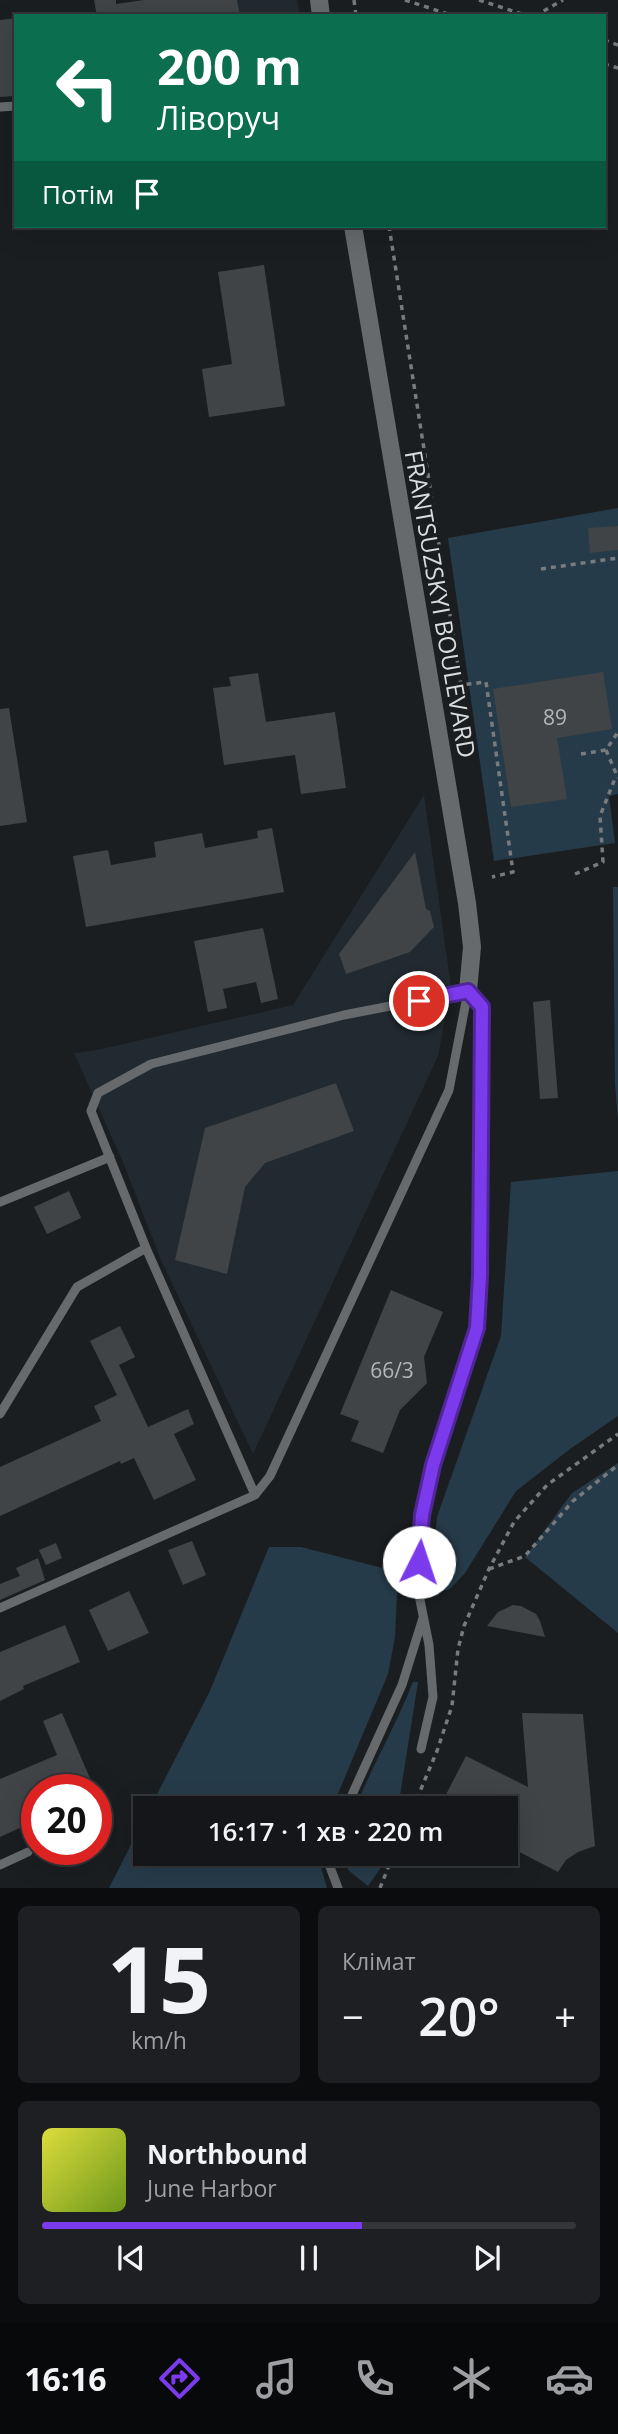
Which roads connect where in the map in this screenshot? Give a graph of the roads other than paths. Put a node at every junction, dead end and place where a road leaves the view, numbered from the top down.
1 (353, 228) edge
2 (468, 991) junction
3 (110, 1157) junction
4 (0, 1202) edge
5 (146, 1248) junction
6 (0, 1414) edge
7 (255, 1495) junction
8 (0, 1608) edge
9 (424, 1616) junction
10 (421, 1749) dead end
11 (351, 1796) edge
12 (21, 1855) edge
13 (0, 1865) edge
14 (330, 1866) edge
15 (338, 1888) edge

1 - 2 street, FRANTSUZSKYI BOULEVARD
2 - 3 lane
2 - 7 lane
2 - 9 lane
3 - 4 lane
3 - 5 lane
5 - 6 lane
5 - 7 lane
7 - 8 lane
9 - 10 lane
9 - 11 lane
12 - 13 lane
14 - 15 lane

